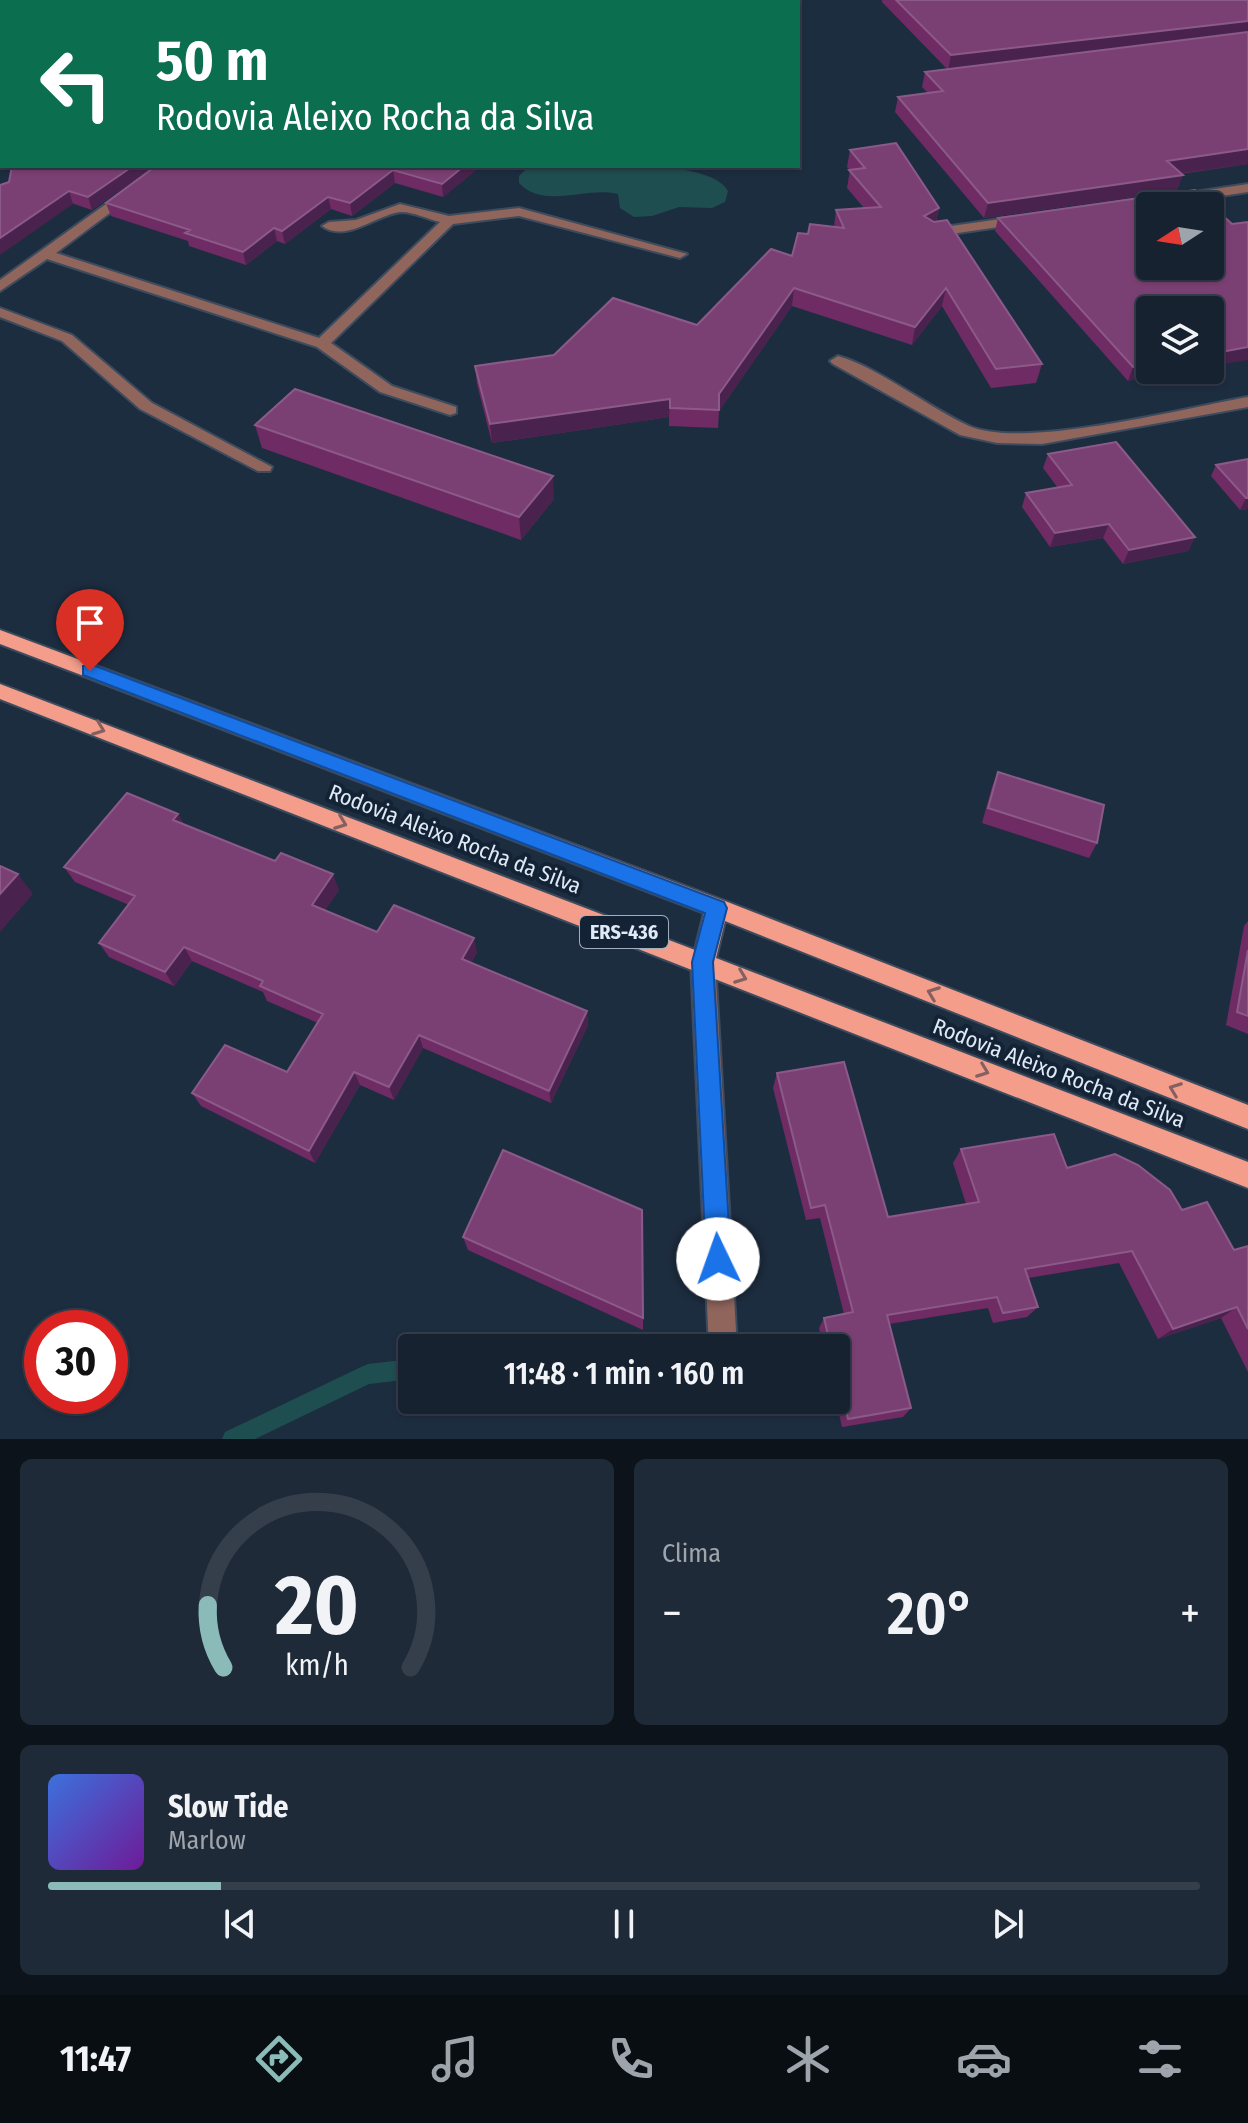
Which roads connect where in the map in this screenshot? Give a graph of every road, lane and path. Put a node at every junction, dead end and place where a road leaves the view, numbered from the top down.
1 (146, 173) edge
2 (1248, 188) edge
3 (1220, 192) edge
4 (1039, 218) edge
5 (449, 220) junction
6 (329, 226) dead end
7 (930, 233) edge
8 (45, 254) junction
9 (680, 254) dead end
10 (0, 287) edge
11 (0, 312) edge
12 (322, 344) junction
13 (838, 361) dead end
14 (1248, 402) edge
15 (450, 410) dead end
16 (264, 467) dead end
17 (0, 637) edge
18 (0, 691) edge
19 (717, 908) junction
20 (703, 962) junction
21 (1248, 1117) edge
22 (1248, 1175) edge
23 (722, 1334) edge

1 - 8 street
2 - 3 street
4 - 7 street
5 - 6 street
5 - 9 street
5 - 12 street
8 - 10 street
8 - 12 street
11 - 16 street
12 - 15 street
13 - 14 street
17 - 19 main road, Rodovia Aleixo Rocha da Silva / ERS-436
18 -> 20 main road, Rodovia Aleixo Rocha da Silva / ERS-436
19 - 20 main road
21 -> 19 main road, Rodovia Aleixo Rocha da Silva / ERS-436
20 -> 22 main road, Rodovia Aleixo Rocha da Silva / ERS-436
20 - 23 street

